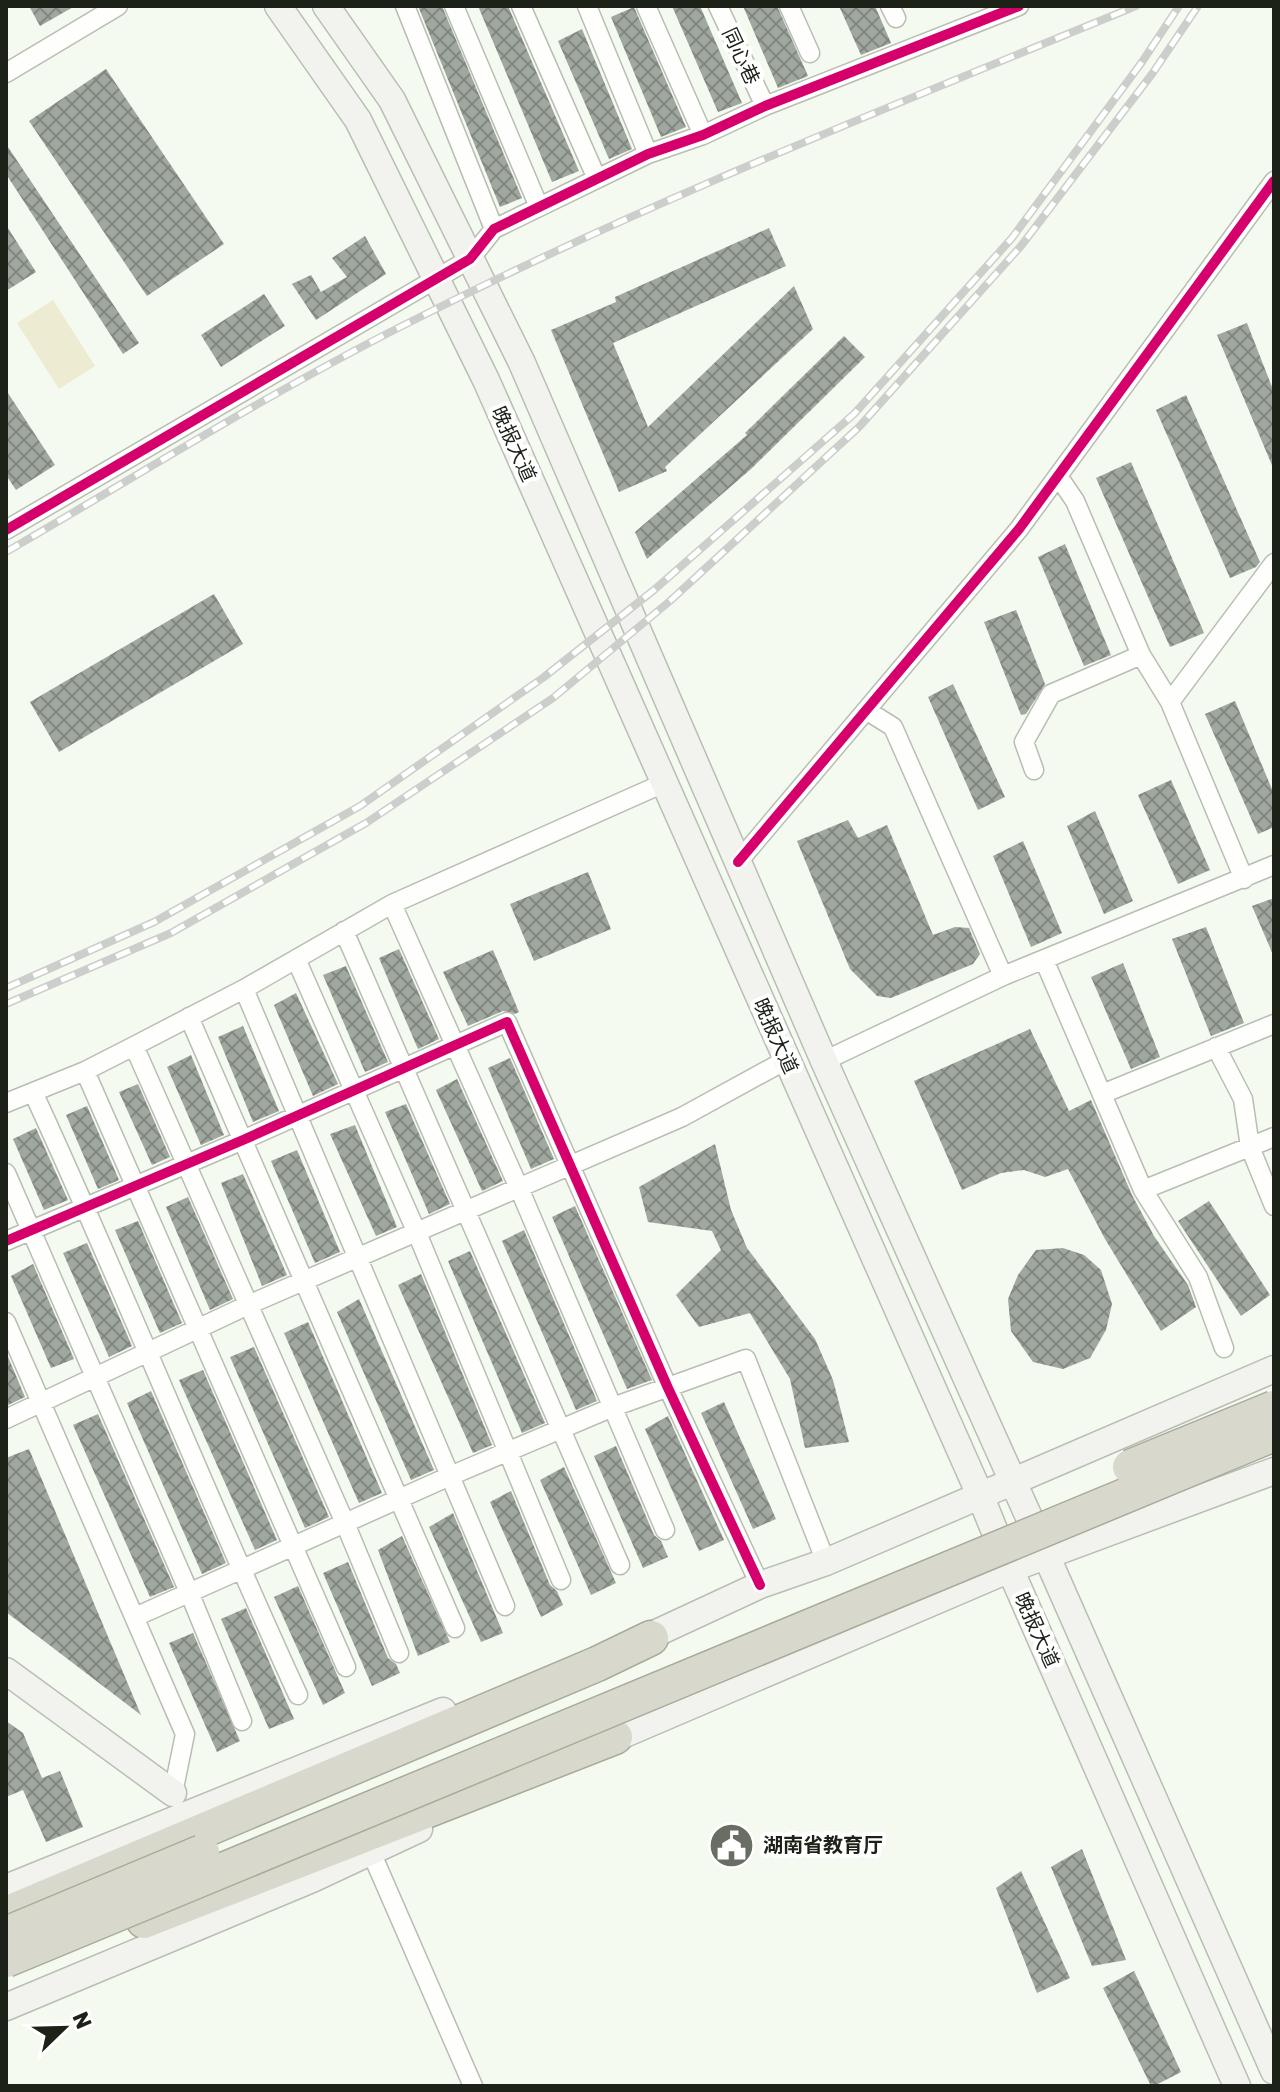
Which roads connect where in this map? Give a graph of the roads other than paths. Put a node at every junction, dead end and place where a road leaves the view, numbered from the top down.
1 (118, 6) edge
2 (278, 6) edge
3 (326, 6) edge
4 (405, 6) edge
5 (454, 6) edge
6 (521, 6) edge
7 (587, 6) edge
8 (646, 6) edge
9 (718, 6) edge
10 (789, 6) edge
11 (1019, 6) edge
12 (810, 53) dead end
13 (6, 73) edge
14 (765, 106) junction
15 (703, 135) junction
16 (648, 154) junction
17 (597, 179) junction
18 (1274, 181) edge
19 (539, 207) junction
20 (494, 229) junction
21 (470, 259) junction
22 (435, 278) junction
23 (1058, 476) junction
24 (6, 530) edge
25 (1274, 563) edge
26 (1141, 655) junction
27 (1170, 702) junction
28 (866, 710) junction
29 (1034, 770) dead end
30 (664, 783) junction
31 (738, 862) junction
32 (1274, 865) edge
33 (1244, 879) junction
34 (392, 904) junction
35 (344, 931) junction
36 (296, 959) junction
37 (1045, 962) junction
38 (1003, 976) junction
39 (244, 989) junction
40 (189, 1017) junction
41 (1274, 1024) edge
42 (454, 1045) junction
43 (134, 1046) junction
44 (1216, 1047) junction
45 (786, 1060) junction
46 (824, 1061) junction
47 (403, 1068) junction
48 (85, 1071) junction
49 (355, 1090) junction
50 (33, 1092) junction
51 (1102, 1094) junction
52 (6, 1103) edge
53 (298, 1116) junction
54 (1274, 1137) edge
55 (243, 1140) junction
56 (1250, 1147) junction
57 (188, 1163) junction
58 (569, 1166) junction
59 (6, 1173) edge
60 (135, 1185) junction
61 (519, 1188) junction
62 (1143, 1190) junction
63 (86, 1206) junction
64 (1274, 1206) edge
65 (466, 1211) junction
66 (31, 1230) junction
67 (417, 1233) junction
68 (6, 1241) edge
69 (357, 1259) junction
70 (303, 1282) junction
71 (248, 1305) junction
72 (6, 1322) edge
73 (200, 1327) junction
74 (1224, 1348) dead end
75 (148, 1352) junction
76 (1274, 1369) edge
77 (95, 1377) junction
78 (668, 1388) junction
79 (41, 1403) junction
80 (613, 1407) junction
81 (1274, 1408) edge
82 (6, 1419) edge
83 (560, 1429) junction
84 (1274, 1434) edge
85 (508, 1451) junction
86 (1274, 1471) edge
87 (450, 1476) junction
88 (1013, 1482) junction
89 (980, 1495) junction
90 (400, 1498) junction
91 (345, 1523) junction
92 (665, 1530) dead end
93 (294, 1545) junction
94 (1046, 1555) junction
95 (826, 1562) junction
96 (620, 1565) dead end
97 (1010, 1569) junction
98 (240, 1570) junction
99 (561, 1580) dead end
100 (760, 1585) junction
101 (189, 1592) junction
102 (505, 1606) dead end
103 (135, 1617) junction
104 (455, 1628) dead end
105 (651, 1638) junction
106 (399, 1653) dead end
107 (346, 1667) dead end
108 (6, 1671) edge
109 (298, 1695) dead end
110 (242, 1721) dead end
111 (615, 1737) junction
112 (173, 1793) joint
113 (371, 1852) junction
114 (6, 1888) edge
115 (6, 1914) edge
116 (6, 1934) edge
117 (6, 1960) edge
118 (6, 1976) edge
119 (6, 2007) edge
120 (1274, 2071) edge
121 (473, 2086) edge
122 (1237, 2086) edge

1 - 13 street
2 - 22 main road, 晚报大道
3 - 21 main road, 晚报大道
4 - 20 street
5 - 19 street
6 - 17 street
7 - 16 street
8 - 15 street
9 - 14 street, 同心巷
10 - 12 street
11 - 14 street
14 - 15 street
15 - 16 street
16 - 17 street
17 - 19 street
18 - 23 street
19 - 20 street
20 - 21 street
21 - 22 street
21 - 31 main road, 晚报大道
22 - 24 street
22 - 30 main road, 晚报大道
23 - 26 street
23 - 28 street
25 - 27 street
26 - 27 street
26 - 29 street
27 - 33 street
28 - 31 street
28 - 38 street
30 - 34 street
30 - 45 main road, 晚报大道
31 - 46 main road, 晚报大道
32 - 33 street
33 - 37 street
34 - 35 street
34 - 42 street
35 - 36 street
35 - 47 street
36 - 39 street
36 - 49 street
37 - 38 street
37 - 51 street
38 - 46 street
39 - 40 street
39 - 53 street
40 - 43 street
40 - 55 street
41 - 44 street
42 - 47 street
42 - 58 street
42 - 61 street
43 - 48 street
43 - 57 street
44 - 51 street
44 - 56 street
45 - 58 street
45 - 89 main road, 晚报大道
46 - 88 main road, 晚报大道
47 - 49 street
47 - 65 street
48 - 50 street
48 - 60 street
49 - 53 street
49 - 67 street
50 - 52 street
50 - 63 street
51 - 62 street
53 - 55 street
53 - 69 street
54 - 56 street
55 - 57 street
55 - 70 street
56 - 62 street
56 - 64 street
57 - 60 street
57 - 71 street
58 - 61 street
58 - 78 street
59 - 66 street
60 - 63 street
60 - 73 street
61 - 65 street
61 - 80 street
62 - 74 street
63 - 66 street
63 - 75 street
65 - 67 street
65 - 83 street
66 - 68 street
66 - 77 street
67 - 69 street
67 - 85 street
69 - 70 street
69 - 87 street
70 - 71 street
70 - 90 street
71 - 73 street
71 - 91 street
72 - 79 street
73 - 75 street
73 - 93 street
75 - 77 street
75 - 98 street
76 - 88 main road
77 - 79 street
77 - 101 street
78 - 80 street
78 - 95 street
78 - 100 street
79 - 82 street
79 - 103 street
80 - 83 street
80 - 92 street
81 - 116 highway, bridge
83 - 85 street
83 - 96 street
84 - 117 highway, bridge
85 - 87 street
85 - 99 street
86 - 94 main road
87 - 90 street
87 - 102 street
88 - 89 main road
88 - 94 main road, 晚报大道
89 - 95 main road
89 - 97 main road, 晚报大道
90 - 91 street
90 - 104 street
91 - 93 street
91 - 106 street
93 - 98 street
93 - 107 street
94 - 97 main road
94 - 120 main road, 晚报大道
95 - 100 main road
97 - 111 main road
97 - 122 main road, 晚报大道
98 - 101 street
98 - 109 street
100 - 105 main road
101 - 103 street
101 - 110 street
103 - 112 street
105 - 114 main road
105 - 115 highway
108 - 112 main road
111 - 113 main road
111 - 118 highway
113 - 119 main road
113 - 121 street

